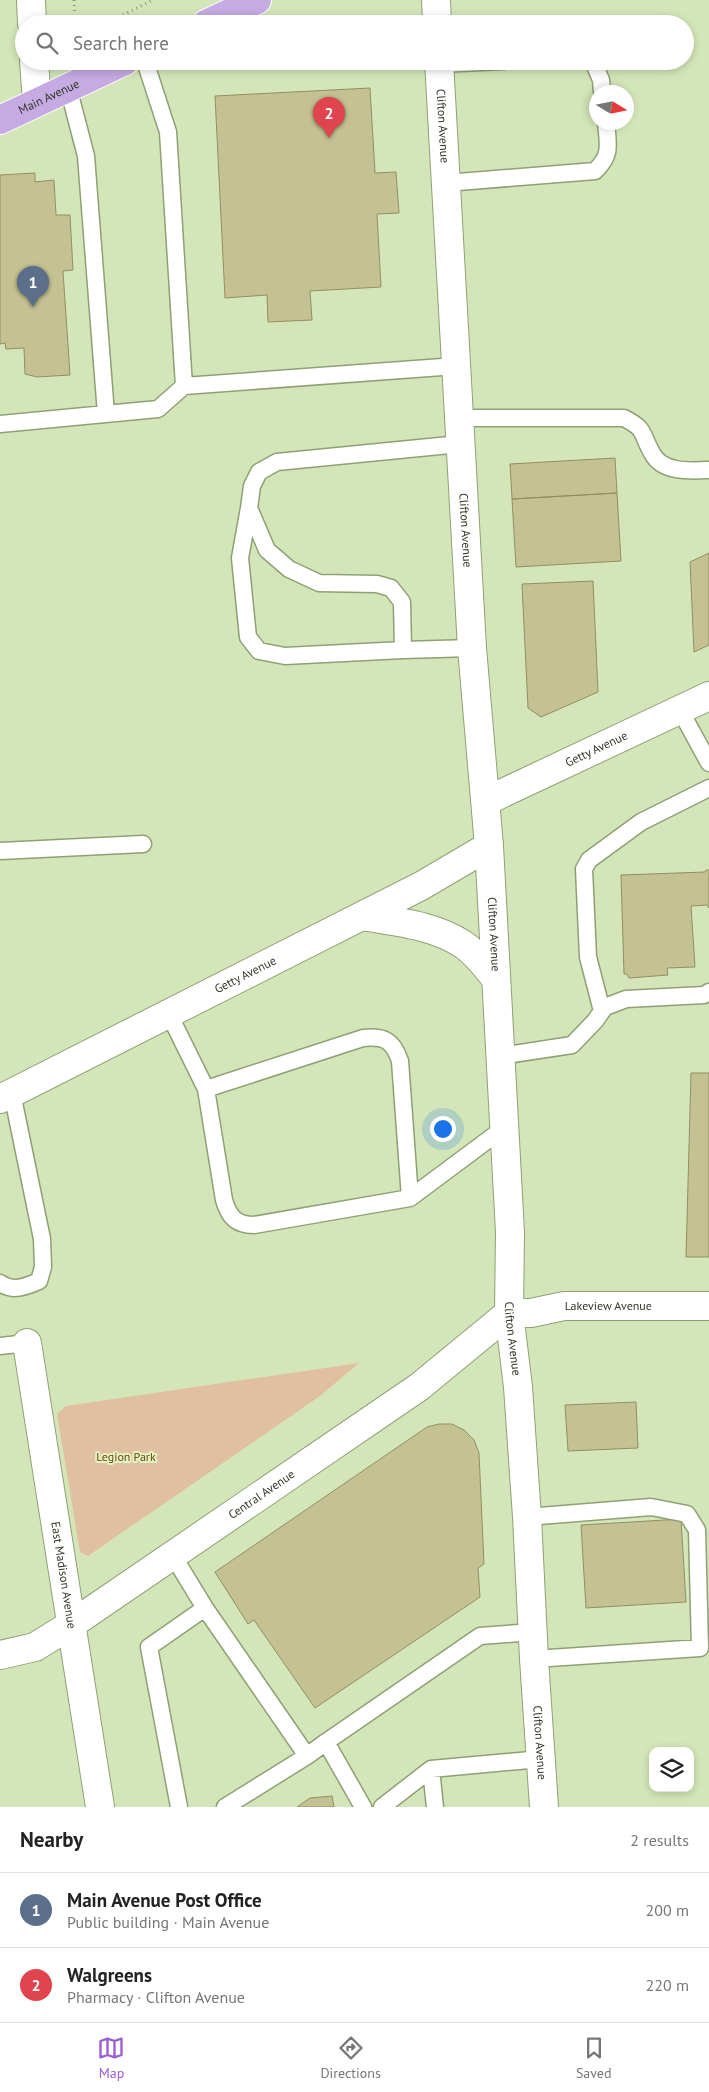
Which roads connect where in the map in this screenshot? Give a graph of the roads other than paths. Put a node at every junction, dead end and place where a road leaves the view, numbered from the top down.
1 (31, 0) edge
2 (257, 0) edge
3 (436, 0) edge
4 (32, 15) edge
5 (225, 15) edge
6 (437, 15) edge
7 (35, 70) edge
8 (105, 70) edge
9 (148, 70) edge
10 (439, 70) edge
11 (597, 70) edge
12 (601, 85) edge
13 (68, 87) junction
14 (37, 102) junction
15 (0, 120) edge
16 (607, 130) edge
17 (446, 184) junction
18 (456, 366) junction
19 (184, 386) junction
20 (106, 414) junction
21 (0, 424) edge
22 (460, 431) junction
23 (709, 470) edge
24 (249, 508) junction
25 (472, 648) junction
26 (404, 650) junction
27 (709, 696) edge
28 (680, 710) junction
29 (709, 763) edge
30 (709, 788) edge
31 (486, 802) junction
32 (143, 844) dead end
33 (489, 846) junction
34 (0, 851) edge
35 (362, 916) junction
36 (496, 979) junction
37 (709, 992) edge
38 (602, 1011) junction
39 (169, 1014) junction
40 (500, 1056) junction
41 (206, 1089) junction
42 (6, 1096) edge
43 (504, 1128) junction
44 (410, 1198) junction
45 (0, 1283) edge
46 (709, 1306) edge
47 (509, 1313) junction
48 (28, 1343) joint
49 (0, 1346) edge
50 (527, 1517) junction
51 (172, 1554) junction
52 (205, 1608) junction
53 (72, 1624) junction
54 (533, 1632) junction
55 (0, 1655) edge
56 (534, 1660) junction
57 (326, 1742) junction
58 (307, 1756) junction
59 (541, 1759) junction
60 (431, 1769) junction
61 (100, 1807) edge
62 (179, 1807) edge
63 (225, 1807) edge
64 (363, 1807) edge
65 (382, 1807) edge
66 (435, 1807) edge
67 (544, 1807) edge

1 - 4 main road
2 - 5 main road
3 - 6 main road
7 - 14 main road
8 - 13 main road, Main Avenue
9 - 19 lane
10 - 17 main road, Clifton Avenue
11 - 12 lane
13 - 14 main road, Main Avenue
13 - 20 lane
14 - 15 main road, Main Avenue
16 - 17 lane
17 - 18 main road, Clifton Avenue
18 - 19 lane
18 - 22 main road, Clifton Avenue
19 - 20 lane
20 - 21 lane
22 - 23 lane
22 - 24 lane
22 - 25 main road, Clifton Avenue
24 - 26 lane
24 - 26 lane
25 - 26 lane
25 - 31 main road, Clifton Avenue
27 - 28 main road, Getty Avenue
28 - 29 lane
28 - 31 main road, Getty Avenue
30 - 38 lane
31 - 33 main road, Clifton Avenue
32 - 34 lane
33 - 35 main road, Getty Avenue
33 - 36 main road, Clifton Avenue
35 - 36 main road
35 - 39 main road, Getty Avenue
36 - 40 main road, Clifton Avenue
37 - 38 lane
38 - 40 lane
39 - 41 lane
39 - 42 main road, Getty Avenue
40 - 43 main road, Clifton Avenue
41 - 44 lane
41 - 44 lane
42 - 45 lane
43 - 44 lane
43 - 47 main road, Clifton Avenue
46 - 47 main road, Lakeview Avenue
47 - 50 main road, Clifton Avenue
47 - 51 main road, Central Avenue
48 - 49 lane
48 - 53 main road, East Madison Avenue
50 - 54 main road, Clifton Avenue
50 - 56 lane
51 - 52 lane
51 - 53 main road, Central Avenue
52 - 58 lane
52 - 62 lane
53 - 55 main road, Central Avenue
53 - 61 main road, East Madison Avenue
54 - 56 main road, Clifton Avenue
54 - 57 lane
56 - 59 main road, Clifton Avenue
57 - 58 lane
57 - 64 lane
58 - 63 lane
59 - 60 lane
59 - 67 main road, Clifton Avenue
60 - 65 lane
60 - 66 lane

